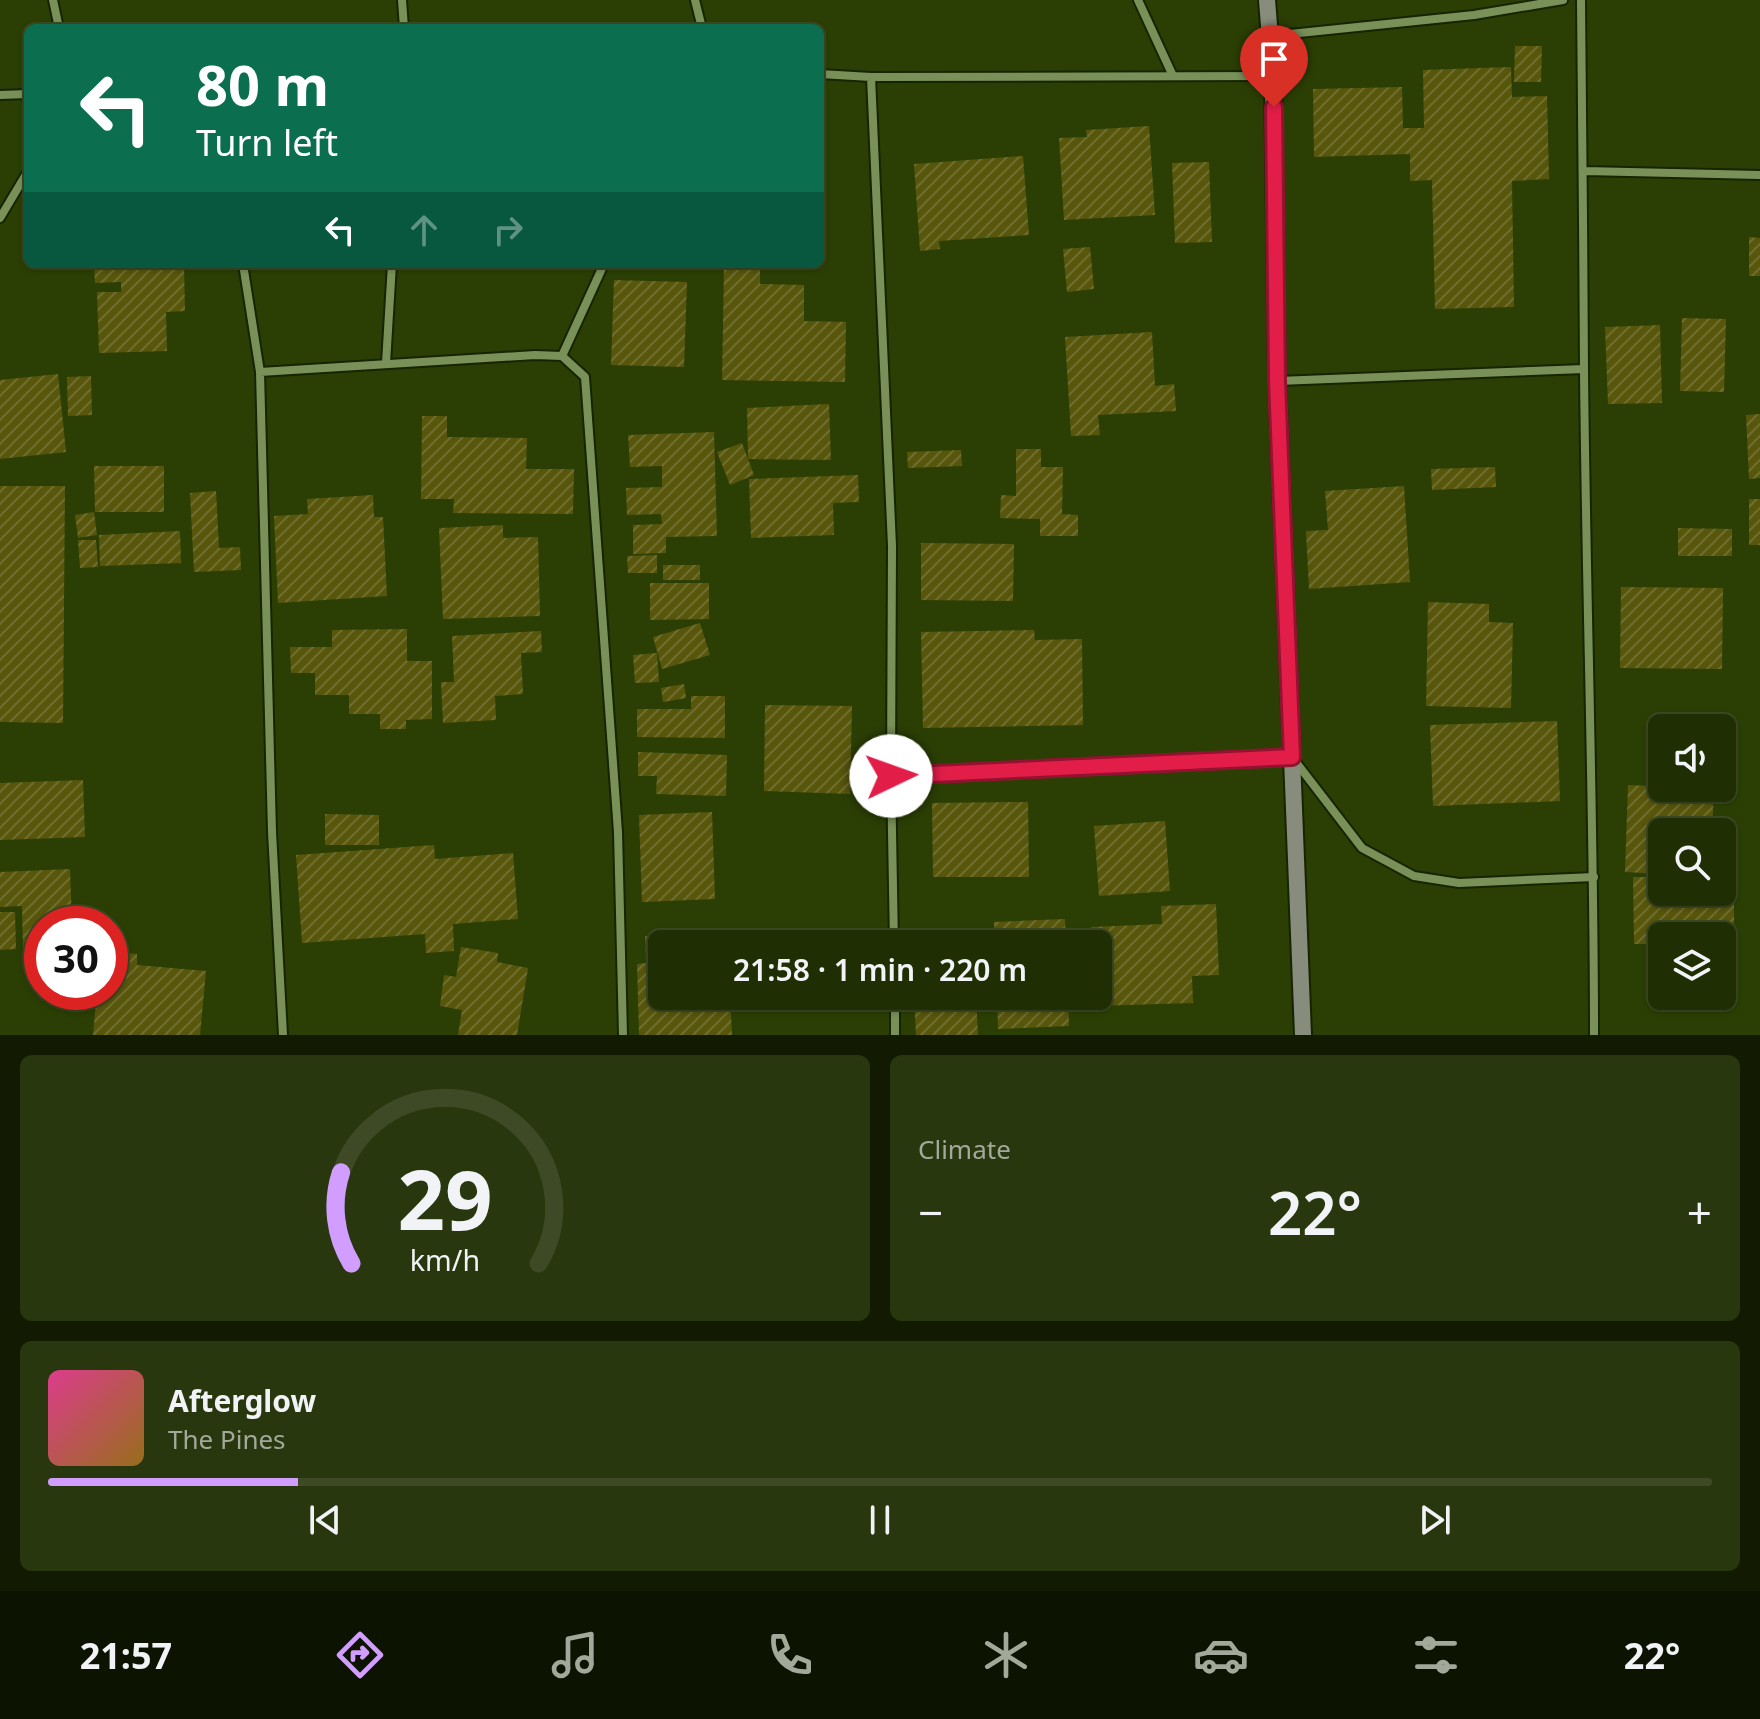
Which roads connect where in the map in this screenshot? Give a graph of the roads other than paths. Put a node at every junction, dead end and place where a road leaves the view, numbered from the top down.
1 (53, 0) edge
2 (402, 0) edge
3 (695, 0) edge
4 (1138, 0) edge
5 (1267, 0) edge
6 (1563, 0) edge
7 (1581, 0) edge
8 (58, 24) edge
9 (404, 24) edge
10 (701, 24) edge
11 (1268, 37) junction
12 (824, 74) edge
13 (1173, 76) junction
14 (1273, 76) junction
15 (871, 77) junction
16 (24, 94) edge
17 (0, 95) edge
18 (1585, 171) junction
19 (1760, 175) edge
20 (24, 178) edge
21 (0, 218) edge
22 (244, 268) edge
23 (392, 268) edge
24 (602, 268) edge
25 (562, 356) junction
26 (386, 363) junction
27 (1584, 369) junction
28 (260, 372) junction
29 (1277, 381) junction
30 (1292, 757) junction
31 (891, 776) junction
32 (1594, 877) junction
33 (894, 930) edge
34 (895, 1010) edge
35 (283, 1035) edge
36 (623, 1035) edge
37 (895, 1035) edge
38 (1303, 1035) edge
39 (1594, 1035) edge

1 - 8 street
2 - 9 street
3 - 10 street
4 - 13 street
5 - 11 street
6 - 11 street
7 - 18 street
11 - 14 street
12 - 15 street
13 - 14 street
13 - 15 street
14 - 29 street
15 - 31 street
16 - 17 street
18 - 19 street
18 - 27 street
20 - 21 street
22 - 28 street
23 - 26 street
24 - 25 street
25 - 26 street
25 - 36 street
26 - 28 street
27 - 29 street
27 - 32 street
28 - 35 street
29 - 30 street
30 - 31 street
30 - 32 street
30 - 38 street
31 - 33 street
32 - 39 street
34 - 37 street

